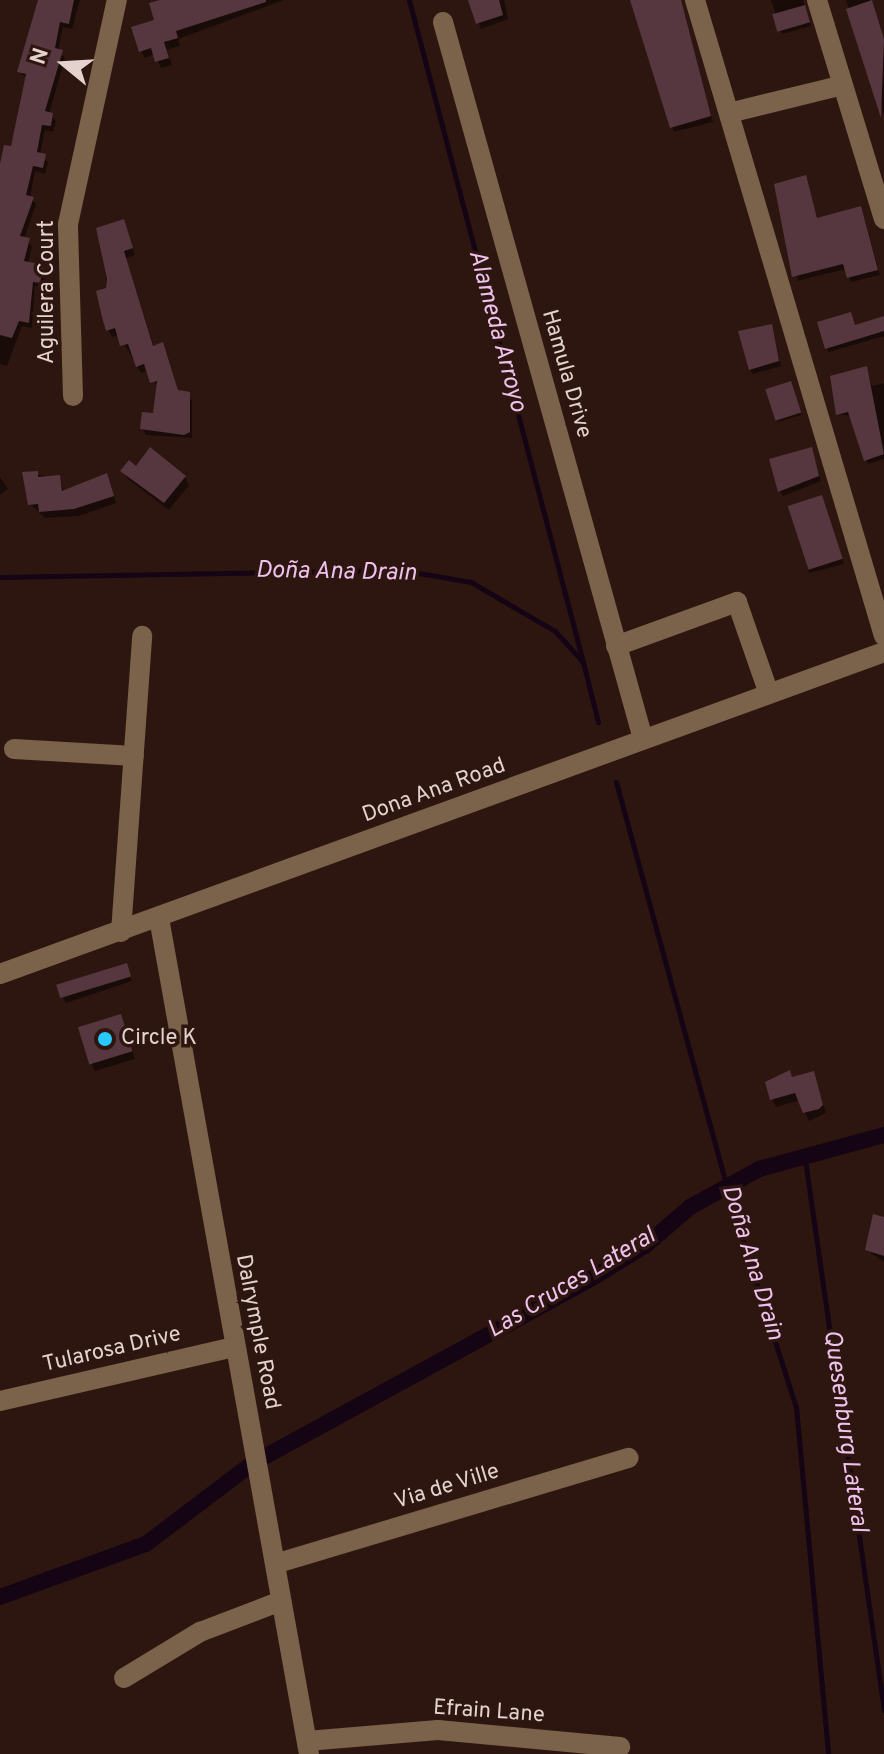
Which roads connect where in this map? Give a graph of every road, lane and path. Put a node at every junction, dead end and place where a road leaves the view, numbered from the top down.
1 (117, 0) edge
2 (695, 0) edge
3 (817, 0) edge
4 (443, 22) dead end
5 (843, 85) junction
6 (729, 113) junction
7 (884, 219) edge
8 (73, 396) dead end
9 (142, 636) dead end
10 (884, 636) edge
11 (616, 646) junction
12 (884, 652) edge
13 (769, 694) junction
14 (643, 739) junction
15 (14, 749) dead end
16 (134, 756) junction
17 (159, 918) junction
18 (121, 932) junction
19 (0, 974) edge
20 (234, 1347) junction
21 (0, 1401) edge
22 (629, 1458) dead end
23 (278, 1563) junction
24 (281, 1601) junction
25 (124, 1678) dead end
26 (620, 1747) dead end
27 (308, 1748) edge

1 - 8 street, Aguilera Court
2 - 6 street
3 - 5 street
4 - 11 street, Hamula Drive
5 - 6 street
5 - 7 street
6 - 10 street
9 - 16 street
11 - 13 street
11 - 14 street, Hamula Drive
12 - 13 street, Dona Ana Road
13 - 14 street, Dona Ana Road
14 - 17 street, Dona Ana Road
15 - 16 street
16 - 18 street
17 - 18 street, Dona Ana Road
17 - 20 street, Dalrymple Road
18 - 19 street, Dona Ana Road
20 - 21 street, Tularosa Drive
20 - 23 street, Dalrymple Road
22 - 23 street, Via de Ville
23 - 24 street, Dalrymple Road
24 - 25 street
24 - 27 street, Dalrymple Road
26 - 27 street, Efrain Lane

